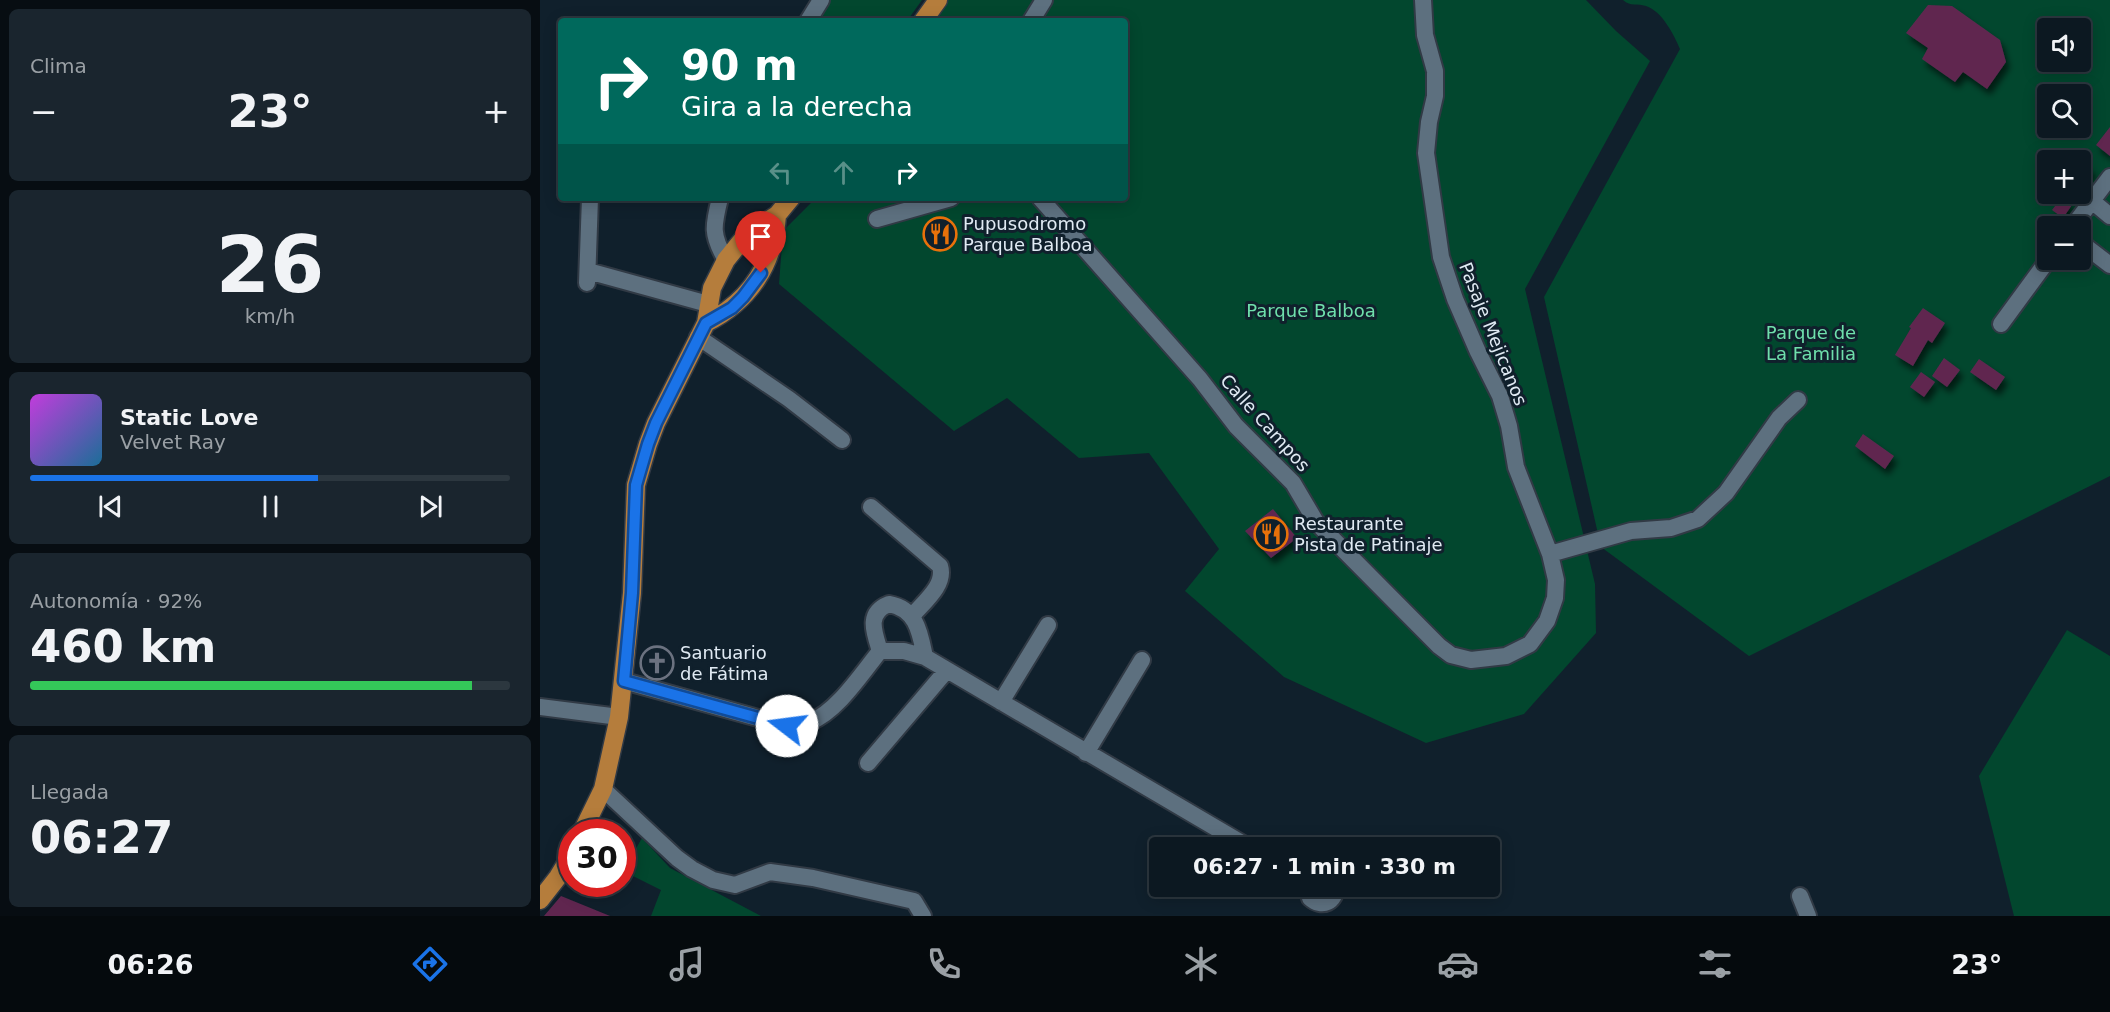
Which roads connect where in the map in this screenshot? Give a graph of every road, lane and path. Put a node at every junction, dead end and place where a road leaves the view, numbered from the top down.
1 (821, 0) edge
2 (938, 0) edge
3 (1044, 0) edge
4 (1423, 0) edge
5 (810, 18) edge
6 (925, 18) edge
7 (1033, 18) edge
8 (2110, 177) edge
9 (590, 201) edge
10 (719, 201) edge
11 (789, 201) edge
12 (941, 201) edge
13 (1043, 201) edge
14 (2092, 201) junction
15 (777, 215) junction
16 (2081, 216) edge
17 (2110, 216) edge
18 (878, 219) dead end
19 (2091, 250) edge
20 (726, 260) junction
21 (2110, 265) edge
22 (2041, 270) edge
23 (708, 303) junction
24 (2001, 324) dead end
25 (702, 330) junction
26 (1798, 400) dead end
27 (842, 440) dead end
28 (871, 507) dead end
29 (1550, 554) junction
30 (912, 616) junction
31 (1048, 625) dead end
32 (880, 651) junction
33 (1506, 656) joint
34 (925, 657) junction
35 (1142, 660) dead end
36 (947, 670) junction
37 (624, 681) junction
38 (1001, 702) junction
39 (540, 707) edge
40 (619, 717) junction
41 (1086, 753) junction
42 (868, 763) dead end
43 (603, 789) junction
44 (588, 819) edge
45 (1231, 837) edge
46 (558, 877) edge
47 (1800, 896) dead end
48 (1333, 897) edge
49 (540, 900) edge
50 (1312, 901) edge
51 (923, 916) edge
52 (1808, 916) edge

1 - 5 street
2 - 6 main road
3 - 7 street
4 - 29 street, Pasaje Mejicanos
8 - 14 street
9 - 23 street
10 - 20 street
11 - 15 main road
12 - 18 street
13 - 33 street, Calle Campos
14 - 16 street
14 - 17 street
15 - 20 main road
15 - 25 main road
19 - 21 street
20 - 23 main road
22 - 24 street
23 - 25 main road
25 - 27 street
25 - 37 main road
26 - 29 street
28 - 30 street
29 - 33 street, Pasaje Mejicanos
30 - 32 street
30 - 34 street
31 - 38 street
32 - 34 street
32 - 37 street
34 - 36 street
35 - 41 street
36 - 38 street
36 - 42 street
37 - 40 main road
38 - 41 street
39 - 40 street
40 - 43 main road
41 - 45 street
43 - 44 main road
43 - 51 street
46 - 49 main road
47 - 52 street
48 - 50 street

